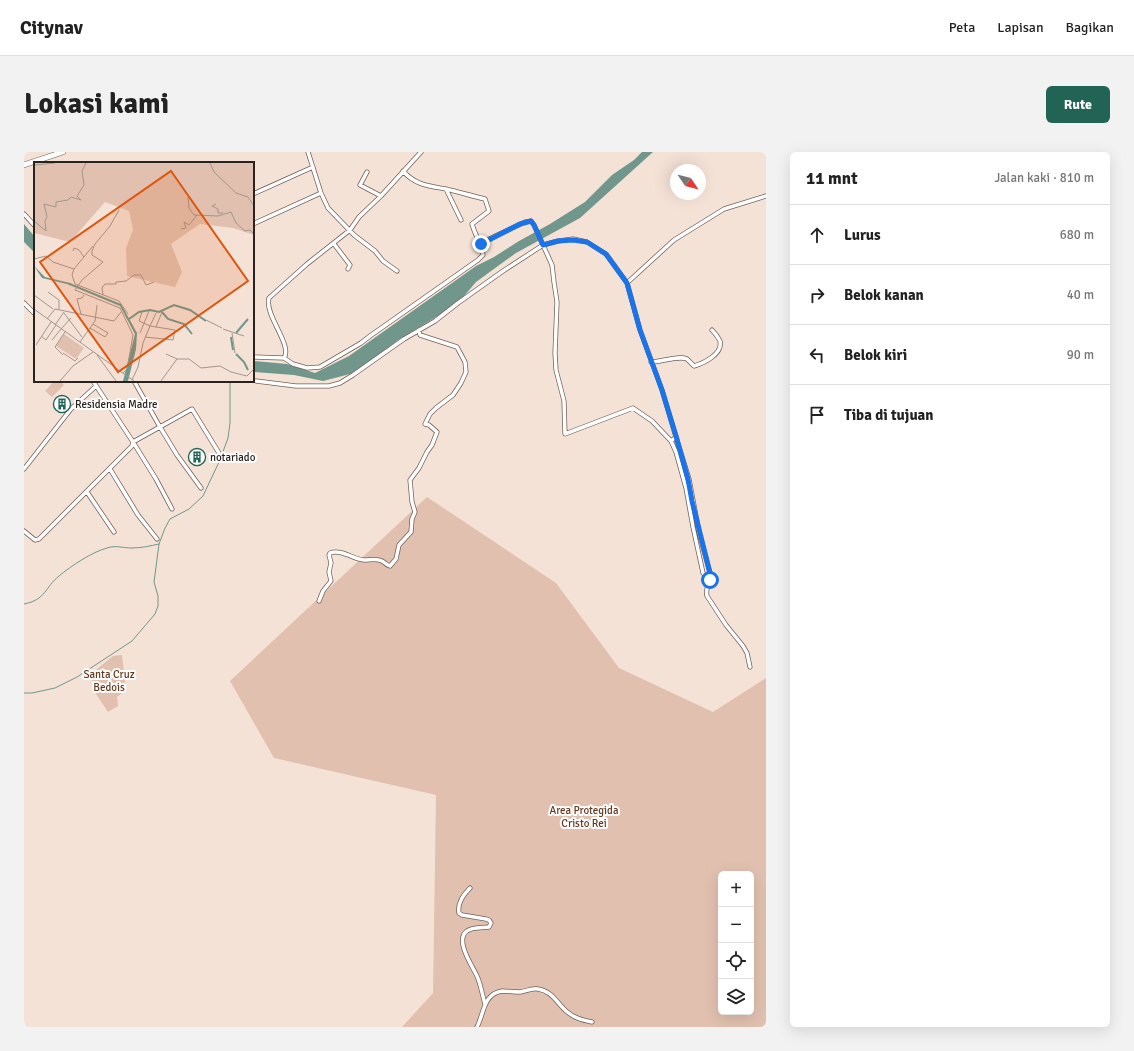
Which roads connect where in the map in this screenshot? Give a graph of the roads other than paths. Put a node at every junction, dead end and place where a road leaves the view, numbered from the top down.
1 (63, 152) edge
2 (308, 152) edge
3 (420, 152) edge
4 (24, 165) edge
5 (313, 167) junction
6 (367, 172) dead end
7 (403, 172) junction
8 (446, 189) junction
9 (321, 193) junction
10 (254, 194) edge
11 (381, 196) junction
12 (766, 196) edge
13 (24, 214) edge
14 (461, 220) dead end
15 (254, 224) edge
16 (34, 225) edge
17 (350, 230) junction
18 (543, 243) junction
19 (334, 244) junction
20 (481, 244) junction
21 (348, 269) dead end
22 (397, 271) dead end
23 (627, 283) junction
24 (24, 303) edge
25 (34, 313) edge
26 (419, 330) junction
27 (712, 330) dead end
28 (254, 357) edge
29 (284, 358) junction
30 (652, 362) junction
31 (94, 382) edge
32 (135, 382) edge
33 (256, 382) dead end
34 (96, 386) junction
35 (160, 427) junction
36 (676, 436) junction
37 (671, 441) junction
38 (134, 442) junction
39 (219, 453) dead end
40 (24, 469) edge
41 (110, 469) junction
42 (201, 488) dead end
43 (87, 492) junction
44 (172, 510) dead end
45 (24, 531) edge
46 (114, 532) dead end
47 (157, 539) dead end
48 (710, 580) junction
49 (319, 602) dead end
50 (750, 667) dead end
51 (470, 888) dead end
52 (485, 1004) junction
53 (592, 1022) dead end
54 (477, 1027) edge

1 - 4 main road
2 - 5 street
3 - 7 street
5 - 9 street
5 - 10 street
6 - 11 street
7 - 8 street
7 - 11 street
8 - 14 street
8 - 20 street
9 - 15 street
9 - 17 street
11 - 17 street
12 - 23 street
13 - 16 street
17 - 19 street
17 - 22 street
18 - 20 street
18 - 23 street
18 - 26 street
18 - 37 street
19 - 21 street
19 - 29 street
20 - 29 street
23 - 30 street
24 - 25 street
26 - 33 street
26 - 49 street
27 - 30 street
28 - 29 street
30 - 36 street
31 - 34 street
32 - 35 street
34 - 38 street
34 - 40 street
35 - 38 street
35 - 39 street
35 - 42 street
36 - 37 street
36 - 48 street
37 - 48 street
38 - 41 street
38 - 44 street
41 - 43 street
41 - 47 street
43 - 45 street
43 - 46 street
48 - 50 street
51 - 52 street
52 - 53 street
52 - 54 street

